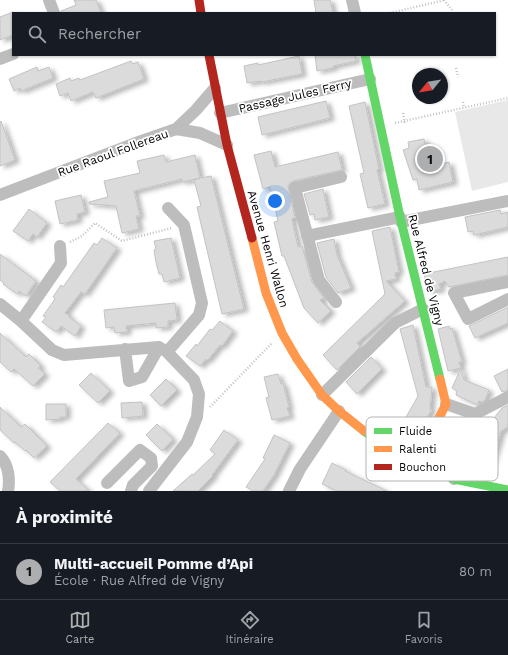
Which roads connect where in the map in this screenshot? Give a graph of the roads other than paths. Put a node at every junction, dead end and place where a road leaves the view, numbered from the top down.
1 (48, 0) edge
2 (199, 0) edge
3 (352, 0) edge
4 (54, 12) edge
5 (201, 12) edge
6 (355, 12) edge
7 (12, 54) edge
8 (209, 56) edge
9 (365, 56) edge
10 (0, 59) edge
11 (370, 79) junction
12 (215, 88) junction
13 (220, 113) junction
14 (176, 129) junction
15 (227, 145) junction
16 (341, 177) dead end
17 (0, 195) edge
18 (508, 201) edge
19 (168, 208) dead end
20 (401, 219) junction
21 (307, 236) junction
22 (60, 246) road end
23 (508, 282) edge
24 (508, 299) edge
25 (336, 302) dead end
26 (0, 304) edge
27 (423, 309) junction
28 (21, 321) junction
29 (125, 349) junction
30 (163, 349) junction
31 (322, 395) junction
32 (508, 397) edge
33 (446, 404) junction
34 (339, 412) junction
35 (475, 414) junction
36 (440, 417) edge
37 (474, 417) edge
38 (366, 432) edge
39 (0, 456) edge
40 (464, 481) edge
41 (108, 483) dead end
42 (292, 490) edge
43 (508, 490) edge
44 (8, 491) edge
45 (131, 491) edge
46 (149, 491) edge

1 - 4 street
2 - 5 street
3 - 6 street
7 - 10 street
8 - 12 street, Avenue Henri Wallon
9 - 11 street, Rue Alfred de Vigny
11 - 13 street, Passage Jules Ferry
11 - 20 street, Rue Alfred de Vigny
12 - 13 street, Avenue Henri Wallon
12 - 14 street
13 - 15 street, Avenue Henri Wallon
14 - 15 street, Rue Raoul Follereau
14 - 17 street, Rue Raoul Follereau
15 - 31 street, Avenue Henri Wallon
16 - 21 street
18 - 20 street
19 - 30 street
20 - 21 street
20 - 27 street, Rue Alfred de Vigny
21 - 25 street
22 - 28 street
23 - 24 street
26 - 28 street
27 - 31 street
27 - 33 street, Rue Alfred de Vigny
28 - 29 street
29 - 30 street
29 - 30 street
30 - 46 street
31 - 34 street, Avenue Henri Wallon
32 - 35 street
33 - 35 street
33 - 36 street
34 - 38 street, Avenue Henri Wallon
34 - 42 street
35 - 37 street
39 - 44 street
40 - 43 street, Avenue Henri Wallon
41 - 45 street

